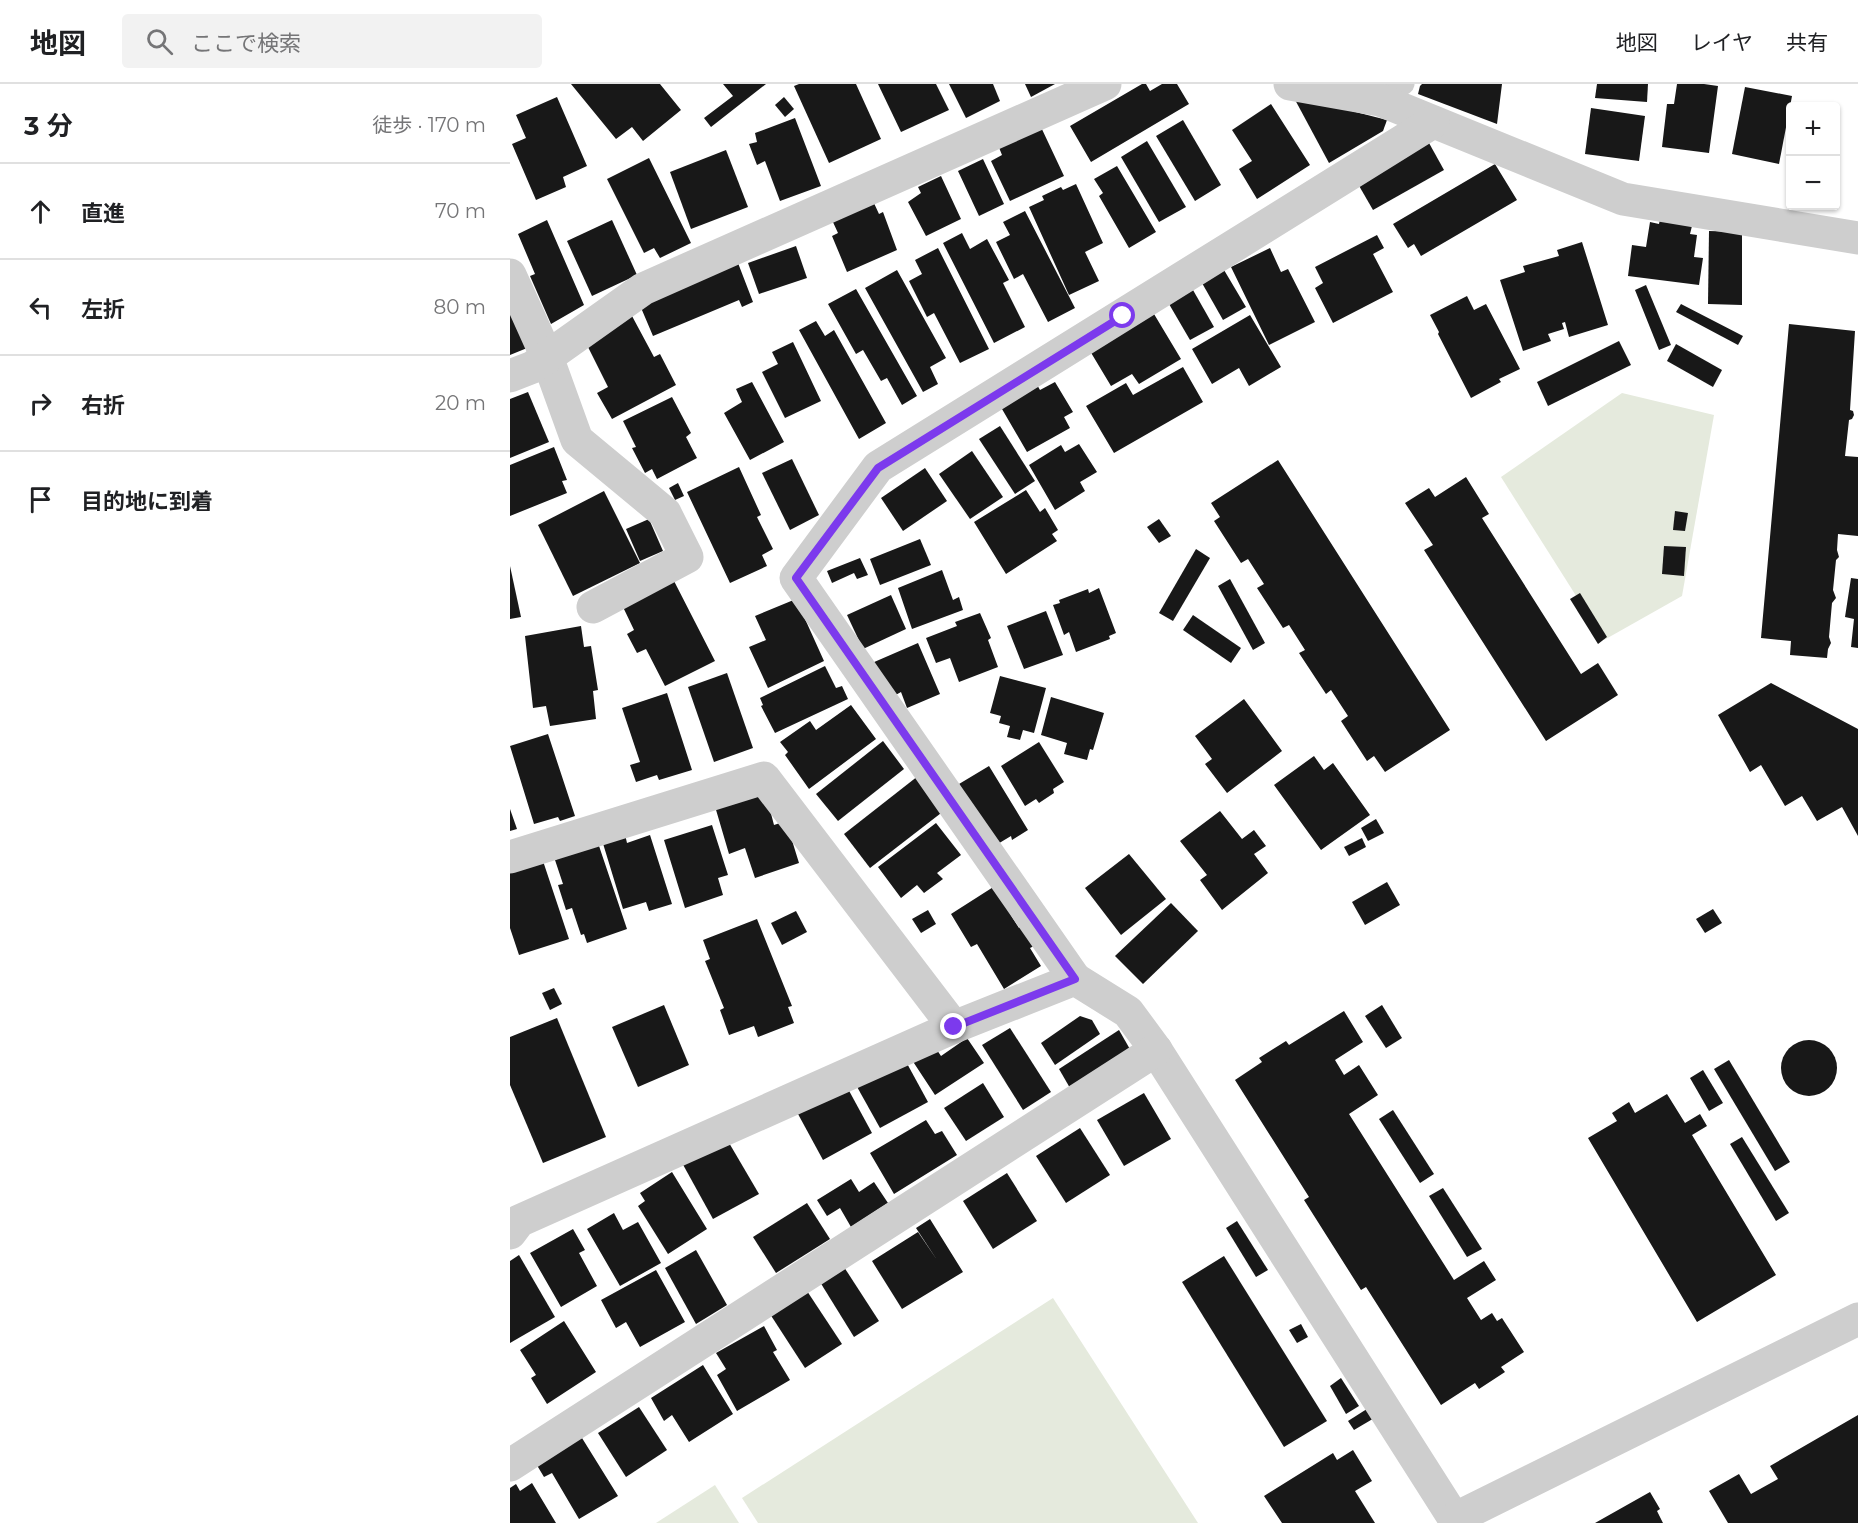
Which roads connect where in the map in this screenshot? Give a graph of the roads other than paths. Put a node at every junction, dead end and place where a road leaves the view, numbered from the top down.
1 (1105, 84) edge
2 (1290, 84) edge
3 (1386, 89) edge
4 (1433, 122) junction
5 (1858, 238) edge
6 (510, 275) edge
7 (547, 357) junction
8 (510, 376) edge
9 (593, 607) dead end
10 (510, 857) edge
11 (1075, 979) junction
12 (954, 1027) junction
13 (1156, 1050) junction
14 (510, 1233) edge
15 (1858, 1319) edge
16 (510, 1465) edge
17 (1455, 1521) edge

1 - 7 street
2 - 3 street
3 - 4 street
4 - 5 street
4 - 11 street
6 - 7 street
7 - 8 street
7 - 9 street
10 - 12 street
11 - 12 street
11 - 13 street
12 - 14 street
13 - 16 street
13 - 17 street
15 - 17 street

